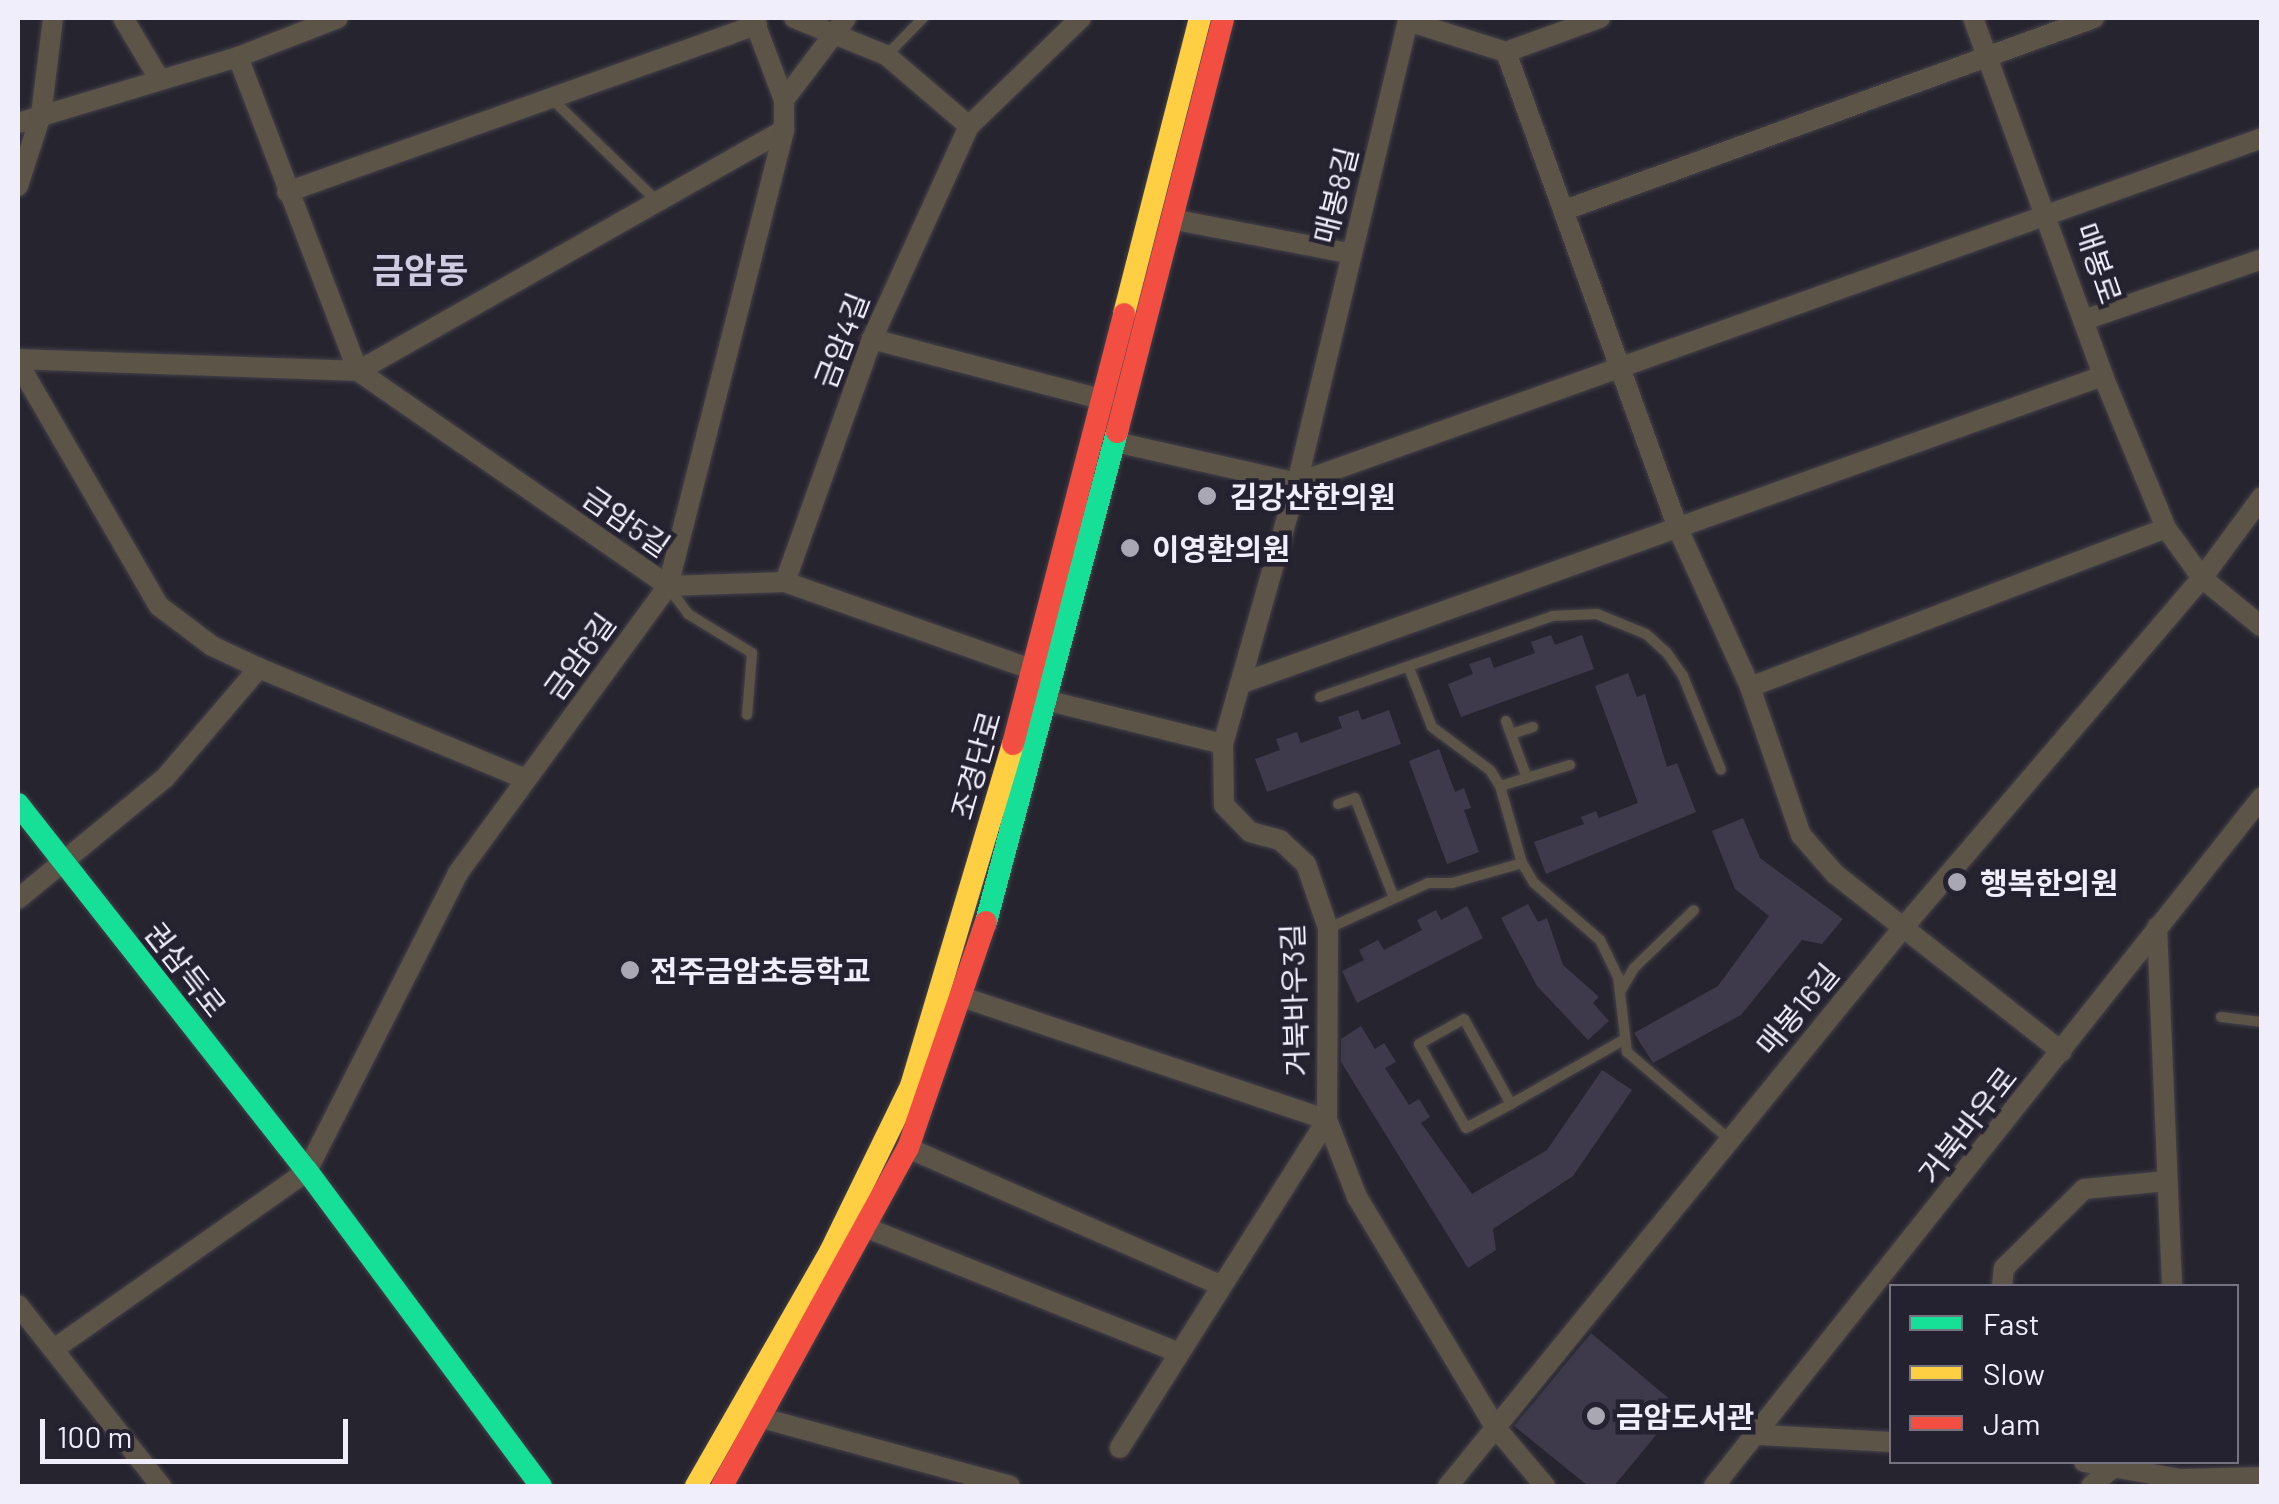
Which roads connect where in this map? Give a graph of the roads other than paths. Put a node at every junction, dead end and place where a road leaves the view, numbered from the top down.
1 (53, 18) edge
2 (123, 18) edge
3 (338, 18) edge
4 (794, 18) edge
5 (923, 18) edge
6 (1081, 18) edge
7 (1200, 18) edge
8 (1223, 18) edge
9 (1600, 18) edge
10 (1973, 18) edge
11 (2094, 18) edge
12 (1409, 19) edge
13 (755, 21) edge
14 (842, 24) edge
15 (1506, 52) junction
16 (886, 55) junction
17 (238, 57) junction
18 (1988, 57) junction
19 (160, 80) junction
20 (552, 99) junction
21 (784, 100) junction
22 (42, 115) junction
23 (18, 122) edge
24 (969, 126) junction
25 (784, 130) junction
26 (2260, 143) edge
27 (18, 186) edge
28 (287, 192) junction
29 (659, 204) junction
30 (1565, 210) junction
31 (2050, 214) junction
32 (1170, 218) junction
33 (1352, 254) junction
34 (2262, 259) edge
35 (2087, 319) junction
36 (872, 339) junction
37 (18, 361) edge
38 (1620, 366) junction
39 (358, 371) junction
40 (2103, 376) junction
41 (1104, 400) junction
42 (1115, 442) junction
43 (1297, 483) junction
44 (2262, 496) edge
45 (2166, 528) junction
46 (1679, 531) junction
47 (2202, 578) junction
48 (786, 582) junction
49 (668, 586) junction
50 (2262, 627) edge
51 (260, 668) junction
52 (1408, 668) junction
53 (1033, 670) junction
54 (1245, 682) junction
55 (1750, 687) junction
56 (1320, 697) dead end
57 (1049, 701) junction
58 (747, 716) dead end
59 (1506, 720) dead end
60 (1533, 727) dead end
61 (1511, 734) junction
62 (1223, 744) junction
63 (1570, 765) dead end
64 (1721, 770) dead end
65 (1527, 778) junction
66 (526, 779) junction
67 (1500, 786) junction
68 (2262, 797) edge
69 (18, 804) edge
70 (1338, 804) dead end
71 (1522, 862) junction
72 (65, 864) junction
73 (1394, 898) junction
74 (18, 899) edge
75 (1694, 910) dead end
76 (1328, 928) junction
77 (2157, 928) junction
78 (1902, 929) junction
79 (1620, 993) junction
80 (965, 998) junction
81 (2221, 1017) dead end
82 (2262, 1022) edge
83 (1623, 1040) junction
84 (2062, 1052) junction
85 (1512, 1104) junction
86 (1327, 1120) junction
87 (1728, 1139) junction
88 (908, 1148) junction
89 (307, 1171) junction
90 (2167, 1181) junction
91 (868, 1228) junction
92 (2002, 1284) edge
93 (2172, 1284) edge
94 (1220, 1285) junction
95 (18, 1305) edge
96 (54, 1349) junction
97 (1180, 1353) junction
98 (762, 1418) junction
99 (1496, 1428) junction
100 (1760, 1435) junction
101 (1889, 1442) edge
102 (1120, 1448) dead end
103 (2100, 1464) edge
104 (2115, 1466) junction
105 (2180, 1476) edge
106 (2262, 1478) edge
107 (161, 1486) edge
108 (541, 1486) edge
109 (696, 1486) edge
110 (722, 1486) edge
111 (1010, 1486) edge
112 (1448, 1486) edge
113 (1545, 1486) edge
114 (1714, 1486) edge
115 (2091, 1486) edge

1 - 22 street
2 - 19 street
3 - 17 street
4 - 14 street
5 - 16 lane
6 - 24 street, 금암4길
7 - 41 street, 조경단로
8 - 32 street, 조경단로
9 - 15 street
10 - 18 street, 매봉로
11 - 18 street
12 - 15 street, 매봉8길
12 - 33 street, 매봉8길
13 - 20 street, 금암6길
13 - 21 street, 금암6길
14 - 16 street
14 - 21 street
15 - 30 street
16 - 24 street
17 - 19 street
17 - 28 street
18 - 30 street
18 - 31 street, 매봉로
19 - 22 street
20 - 28 street
20 - 29 lane
21 - 25 street, 금암6길
22 - 23 street
22 - 27 street
24 - 36 street, 금암4길
25 - 29 street
25 - 49 street, 금암6길
26 - 31 street
28 - 39 street
29 - 39 street
30 - 38 street
31 - 35 street, 매봉로
31 - 38 street
32 - 33 street
32 - 42 street, 조경단로
33 - 43 street, 매봉8길
34 - 35 street
35 - 40 street, 매봉로
36 - 41 street
36 - 48 street, 금암4길
37 - 39 street
37 - 51 street
38 - 43 street
38 - 46 street
39 - 49 street, 금암5길
40 - 45 street, 매봉로
40 - 46 street
41 - 53 street, 조경단로
42 - 43 street
42 - 57 street, 조경단로
43 - 54 street, 매봉8길
44 - 47 street, 매봉16길
45 - 47 street, 매봉로
45 - 55 street
46 - 54 street
46 - 55 street
47 - 50 street, 매봉로
47 - 78 street, 매봉16길
48 - 49 street, 금암5길
48 - 53 street, 금암5길
49 - 58 lane
49 - 66 street, 금암6길
51 - 66 street
51 - 72 street
52 - 56 lane
52 - 64 lane
52 - 67 lane
53 - 57 street
53 - 109 street, 조경단로
54 - 62 street, 매봉8길
55 - 78 street
57 - 62 street
57 - 80 street, 조경단로
59 - 61 lane
60 - 61 lane
61 - 65 lane
62 - 76 street, 거북바우3길
63 - 65 lane
65 - 67 lane
66 - 89 street, 금암6길
67 - 71 lane
68 - 77 street, 거북바우로
69 - 72 street, 권삼득로
70 - 73 lane
71 - 73 lane
71 - 79 lane
72 - 74 street
72 - 89 street, 권삼득로
73 - 76 lane
75 - 79 lane
76 - 86 street, 거북바우3길
77 - 84 street, 거북바우로
77 - 90 street
78 - 84 street
78 - 87 street, 매봉16길
79 - 83 lane
80 - 86 street
80 - 88 street, 조경단로
81 - 82 lane
83 - 85 lane
83 - 87 lane
84 - 100 street, 거북바우로
85 - 85 lane
86 - 94 street
86 - 99 street, 거북바우3길
87 - 99 street, 매봉16길
88 - 91 street, 조경단로
88 - 94 street
89 - 96 street
89 - 108 street, 권삼득로
90 - 92 street
90 - 93 street
91 - 97 street
91 - 98 street, 조경단로
94 - 97 street
95 - 96 street
96 - 107 street
97 - 102 street
98 - 110 street, 조경단로
98 - 111 street
99 - 112 street, 매봉16길
99 - 113 street, 거북바우3길
100 - 101 street
100 - 114 street, 거북바우로
103 - 104 street
104 - 105 street
104 - 115 street
105 - 106 street

